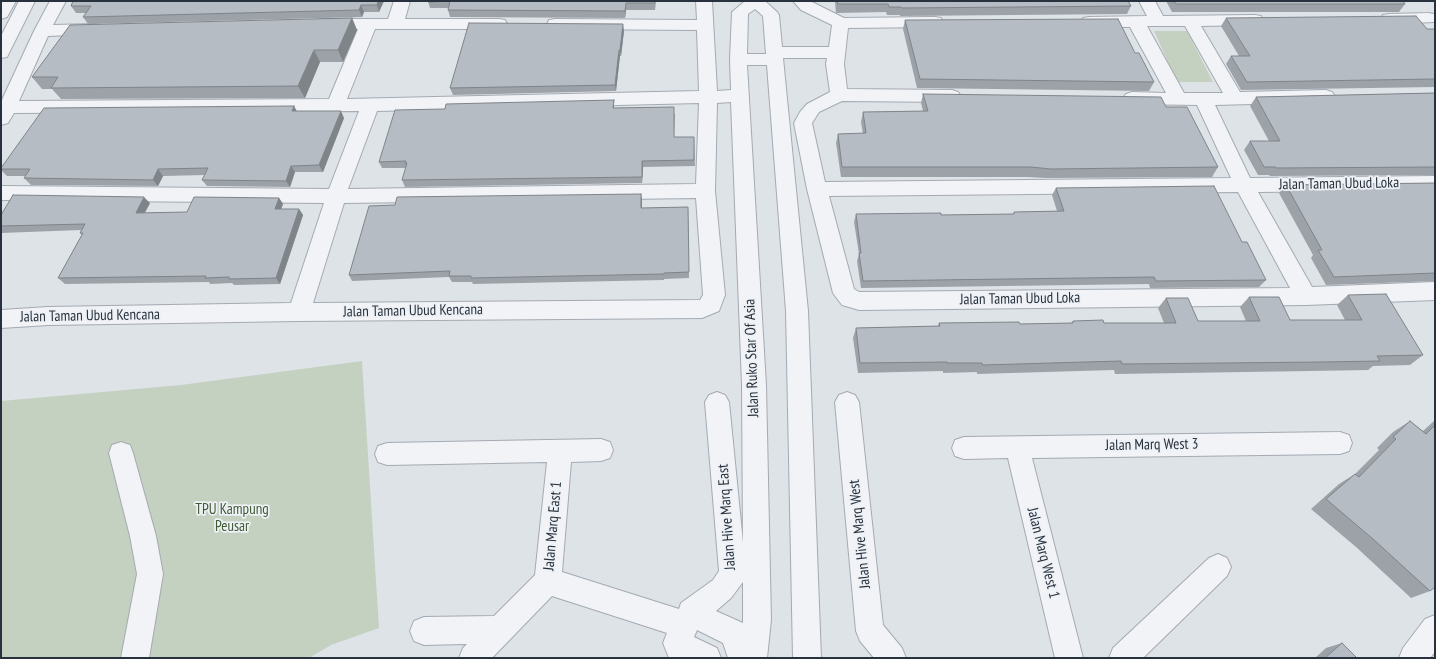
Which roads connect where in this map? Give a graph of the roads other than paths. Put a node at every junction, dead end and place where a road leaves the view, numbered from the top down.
1 (7, 1) edge
2 (27, 1) edge
3 (58, 1) edge
4 (402, 1) edge
5 (704, 1) edge
6 (756, 1) edge
7 (801, 1) edge
8 (1146, 1) edge
9 (1, 2) edge
10 (1, 14) edge
11 (1428, 18) dead end
12 (1372, 19) edge
13 (1270, 20) edge
14 (1190, 21) junction
15 (949, 22) edge
16 (1074, 22) edge
17 (1136, 22) junction
18 (1158, 22) junction
19 (369, 23) junction
20 (305, 24) edge
21 (395, 24) junction
22 (514, 24) edge
23 (538, 24) edge
24 (704, 24) junction
25 (841, 24) junction
26 (114, 29) edge
27 (42, 31) junction
28 (1, 53) edge
29 (836, 58) junction
30 (738, 59) junction
31 (775, 60) junction
32 (839, 95) junction
33 (708, 96) junction
34 (739, 96) junction
35 (965, 96) edge
36 (1342, 96) edge
37 (1234, 97) junction
38 (1115, 98) edge
39 (1178, 98) junction
40 (1203, 99) junction
41 (371, 104) junction
42 (336, 105) junction
43 (4, 114) edge
44 (1435, 183) edge
45 (1244, 185) junction
46 (817, 189) junction
47 (705, 191) junction
48 (1, 193) edge
49 (336, 196) junction
50 (1435, 291) edge
51 (1306, 296) junction
52 (299, 312) junction
53 (1, 319) edge
54 (717, 402) dead end
55 (846, 402) dead end
56 (1340, 443) dead end
57 (1017, 447) junction
58 (964, 448) dead end
59 (601, 450) dead end
60 (560, 451) junction
61 (121, 453) dead end
62 (387, 454) dead end
63 (1218, 567) dead end
64 (548, 580) junction
65 (1435, 629) edge
66 (500, 630) junction
67 (424, 631) dead end
68 (684, 635) edge
69 (748, 656) edge
70 (135, 658) edge
71 (473, 658) edge
72 (707, 658) edge
73 (807, 658) edge
74 (892, 658) edge
75 (1070, 658) edge
76 (1123, 658) edge
77 (1413, 658) edge

1 - 9 street
1 - 10 street
2 - 28 street
3 - 27 street
4 - 21 street
5 - 24 street, Jalan Taman Ubud Kencana
6 - 30 street, Jalan Ruko Star Of Asia
6 - 31 street
7 - 25 street
8 - 18 street
11 - 12 street
13 - 14 street
14 - 18 street
14 - 37 street
15 - 25 street
16 - 17 street
17 - 18 street
17 - 39 street
19 - 20 street
19 - 21 street
19 - 42 street
21 - 22 street
23 - 24 street
24 - 33 street, Jalan Taman Ubud Kencana
25 - 29 street
26 - 27 street
27 - 43 street
29 - 31 street
29 - 32 street
30 - 31 street
30 - 34 street, Jalan Ruko Star Of Asia
31 - 73 street
32 - 35 street, Jalan Taman Ubud Loka
32 - 46 street, Jalan Taman Ubud Loka
33 - 34 street
33 - 41 street
33 - 47 street, Jalan Taman Ubud Kencana
34 - 69 street, Jalan Ruko Star Of Asia
36 - 37 street
37 - 40 street
38 - 39 street
39 - 40 street
40 - 45 street
41 - 42 street
41 - 49 street
42 - 43 street
44 - 45 street, Jalan Taman Ubud Loka
45 - 46 street, Jalan Taman Ubud Loka
45 - 51 street
46 - 51 street, Jalan Taman Ubud Loka
47 - 49 street
47 - 52 street, Jalan Taman Ubud Kencana
48 - 49 street
49 - 52 street
50 - 51 street, Jalan Taman Ubud Loka
52 - 53 street, Jalan Taman Ubud Kencana
54 - 68 street, Jalan Hive Marq East
55 - 74 street, Jalan Hive Marq West
56 - 57 street, Jalan Marq West 3
57 - 58 street, Jalan Marq West 3
57 - 75 street, Jalan Marq West 1
59 - 60 street
60 - 62 street
60 - 64 street, Jalan Marq East 1
61 - 70 street
63 - 76 street
64 - 66 street, Jalan Marq East 1
64 - 68 street
65 - 77 street
66 - 67 street
66 - 71 street, Jalan Marq East 1
68 - 69 street
68 - 72 street

